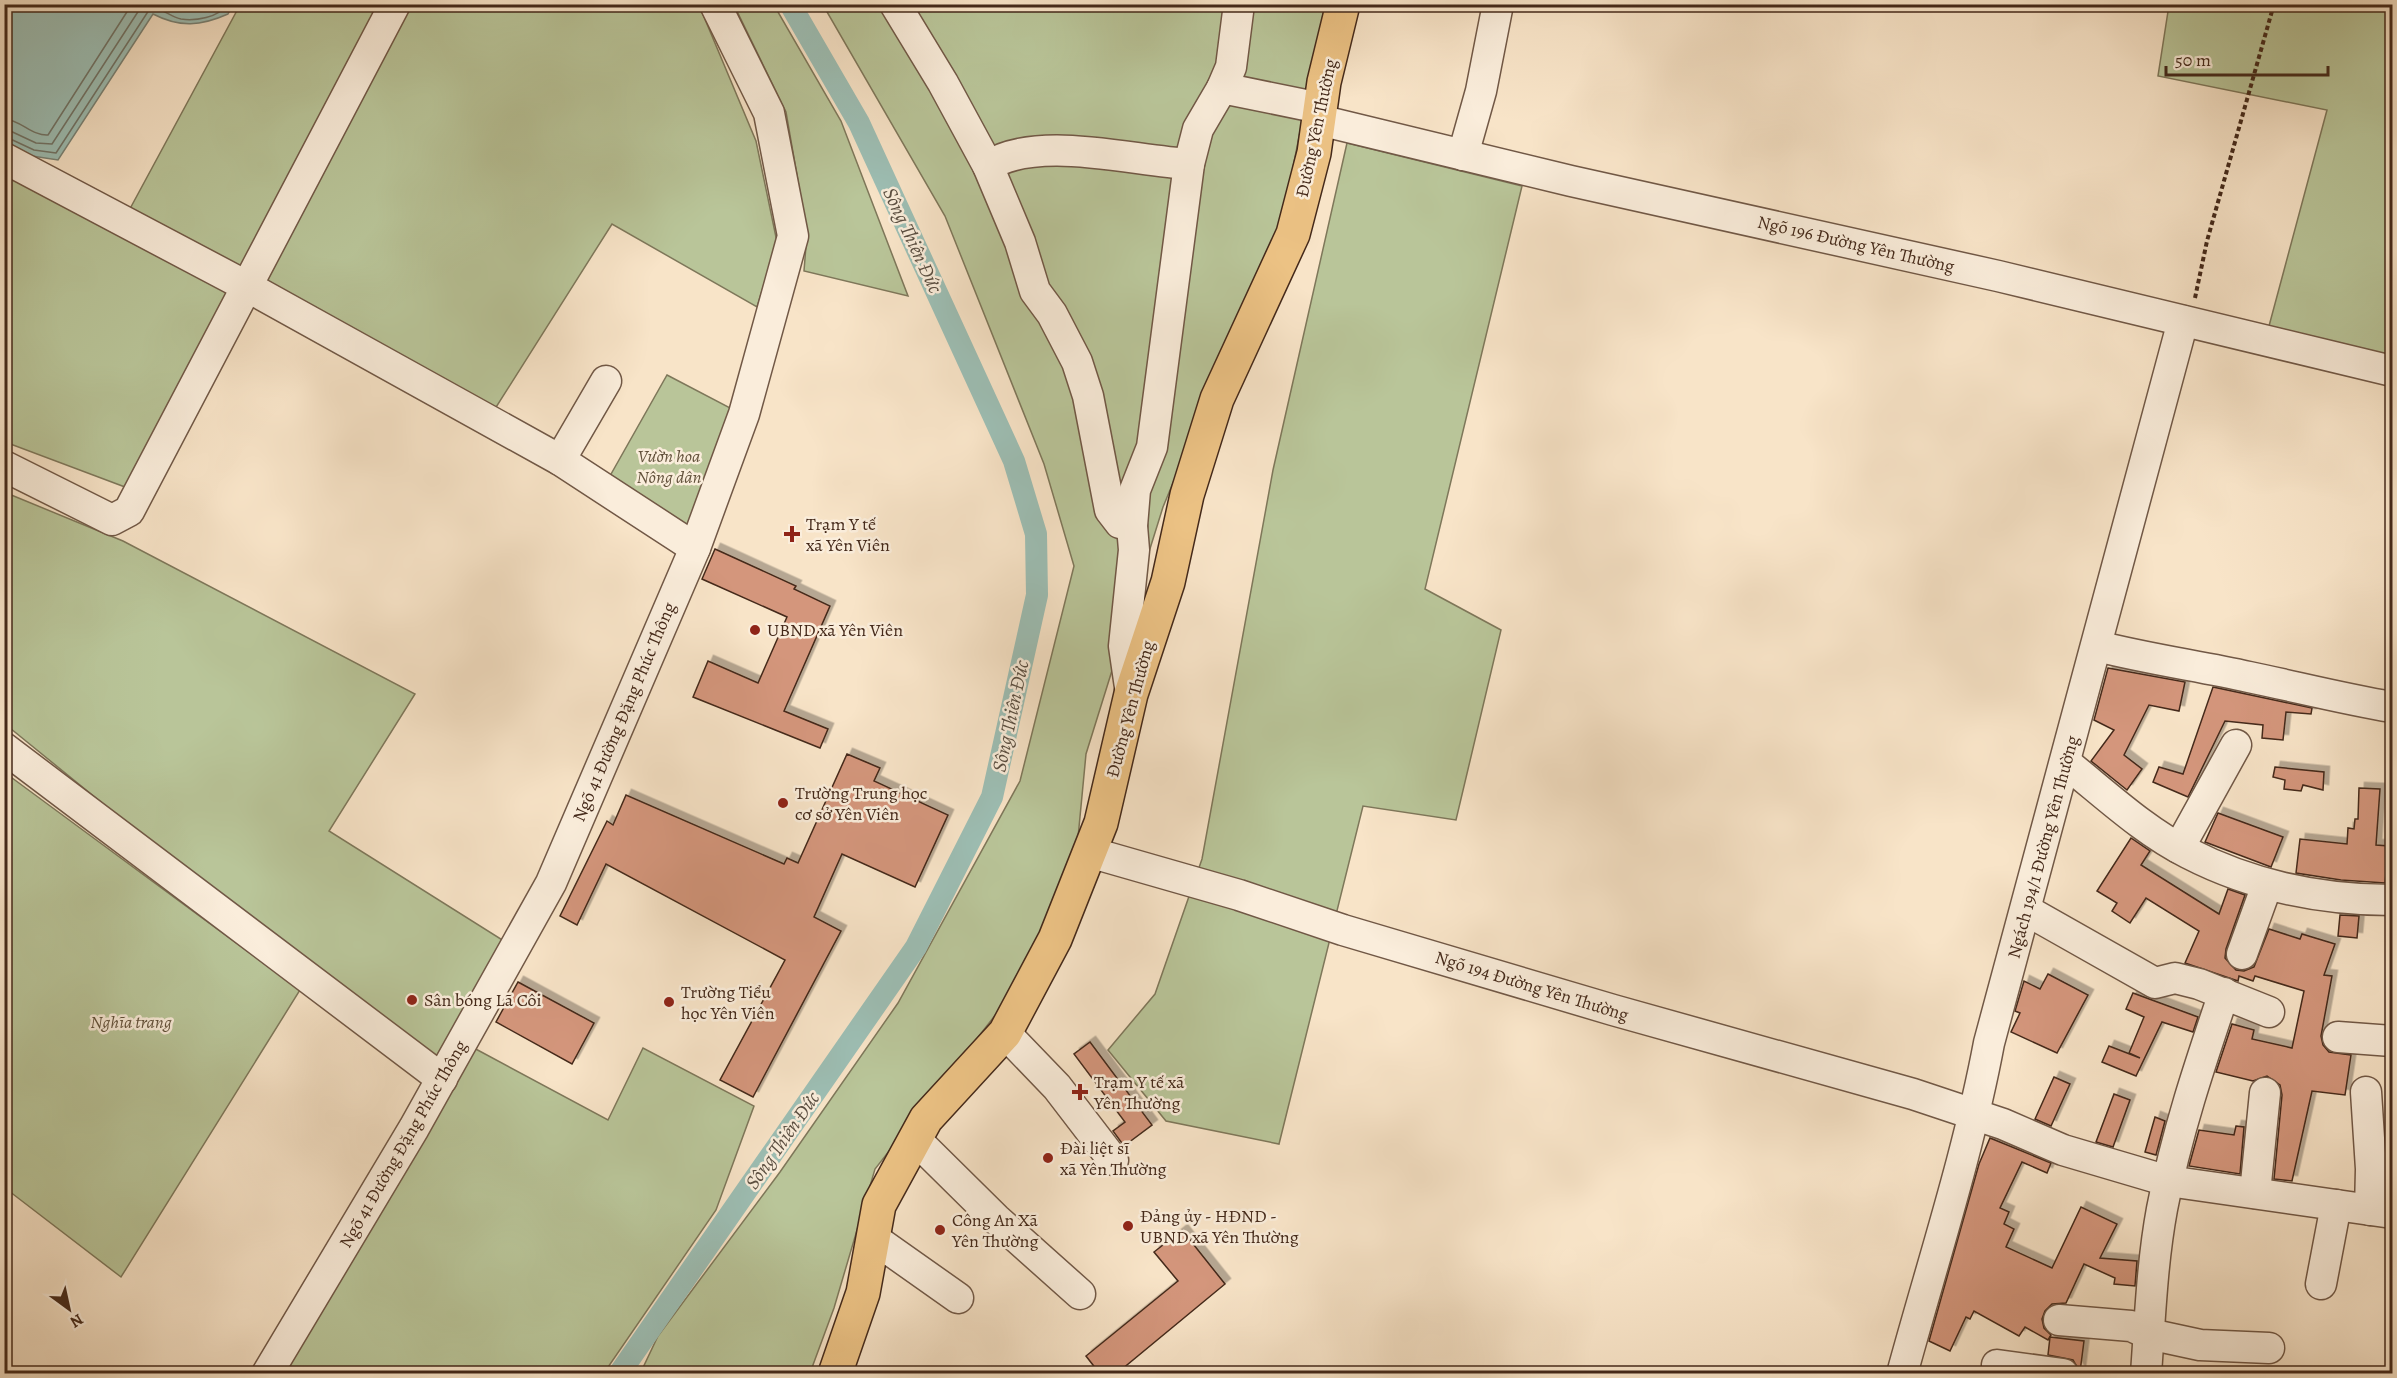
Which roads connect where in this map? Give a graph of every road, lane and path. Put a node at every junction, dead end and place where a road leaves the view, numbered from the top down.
1 (395, 4) edge
2 (715, 4) edge
3 (895, 4) edge
4 (1239, 4) edge
5 (1343, 4) edge
6 (1498, 4) edge
7 (2274, 4) edge
8 (1222, 88) junction
9 (1319, 114) junction
10 (1463, 155) junction
11 (4, 158) edge
12 (1189, 164) junction
13 (988, 166) junction
14 (248, 287) junction
15 (2187, 322) junction
16 (2392, 371) edge
17 (606, 381) dead end
18 (560, 460) junction
19 (4, 466) edge
20 (1132, 526) junction
21 (695, 548) junction
22 (2097, 646) junction
23 (1131, 694) junction
24 (2392, 707) edge
25 (2236, 745) dead end
26 (4, 748) edge
27 (2066, 763) junction
28 (2179, 848) junction
29 (1089, 852) junction
30 (2267, 885) junction
31 (2392, 900) edge
32 (2026, 910) junction
33 (2242, 954) dead end
34 (2224, 993) junction
35 (2269, 1012) dead end
36 (1005, 1033) junction
37 (2338, 1037) dead end
38 (2392, 1041) edge
39 (442, 1079) junction
40 (2366, 1092) dead end
41 (2265, 1093) dead end
42 (1976, 1116) junction
43 (915, 1139) junction
44 (1113, 1160) dead end
45 (2168, 1181) junction
46 (2255, 1193) junction
47 (2337, 1205) junction
48 (2381, 1212) edge
49 (873, 1238) junction
50 (2321, 1284) dead end
51 (1080, 1294) dead end
52 (958, 1298) dead end
53 (2059, 1320) dead end
54 (2149, 1334) junction
55 (2269, 1348) dead end
56 (1997, 1365) dead end
57 (267, 1374) edge
58 (835, 1374) edge
59 (1902, 1374) edge
60 (2063, 1374) edge
61 (2146, 1374) edge

1 - 14 street
2 - 21 street, Ngõ 41 Đường Đặng Phúc Thông
3 - 13 street
4 - 8 street
5 - 9 main road, Đường Yên Thường
6 - 10 street
7 - 15 path
8 - 9 street, Ngõ 196 Đường Yên Thường
8 - 12 street
9 - 10 street, Ngõ 196 Đường Yên Thường
9 - 23 main road, Đường Yên Thường
10 - 15 street, Ngõ 196 Đường Yên Thường
11 - 14 street
12 - 13 street
12 - 20 street
13 - 20 street
14 - 18 street
14 - 19 street
15 - 16 street, Ngõ 196 Đường Yên Thường
15 - 22 street, Ngách 194/1 Đường Yên Thường
17 - 18 street
18 - 21 street
20 - 23 street
21 - 39 street, Ngõ 41 Đường Đặng Phúc Thông
22 - 24 street
22 - 27 street, Ngách 194/1 Đường Yên Thường
23 - 29 main road, Đường Yên Thường
25 - 28 street
26 - 39 street
27 - 28 street
27 - 32 street, Ngách 194/1 Đường Yên Thường
28 - 30 street
29 - 36 main road, Đường Yên Thường
29 - 42 street, Ngõ 194 Đường Yên Thường
30 - 31 street
30 - 33 street
32 - 34 street
32 - 42 street, Ngách 194/1 Đường Yên Thường
34 - 35 street
34 - 45 street
36 - 43 main road, Đường Yên Thường
36 - 44 street
37 - 38 street
39 - 57 street, Ngõ 41 Đường Đặng Phúc Thông
40 - 48 street
41 - 46 street
42 - 45 street, Ngõ 194 Đường Yên Thường
42 - 59 street, Ngách 194/1 Đường Yên Thường
43 - 49 main road, Đường Yên Thường
43 - 51 street
45 - 46 street, Ngõ 194 Đường Yên Thường
45 - 54 street
46 - 47 street, Ngõ 194 Đường Yên Thường
47 - 48 street, Ngõ 194 Đường Yên Thường
47 - 50 street
49 - 52 street
49 - 58 main road, Đường Yên Thường
53 - 54 street
54 - 55 street
54 - 61 street
56 - 60 street

